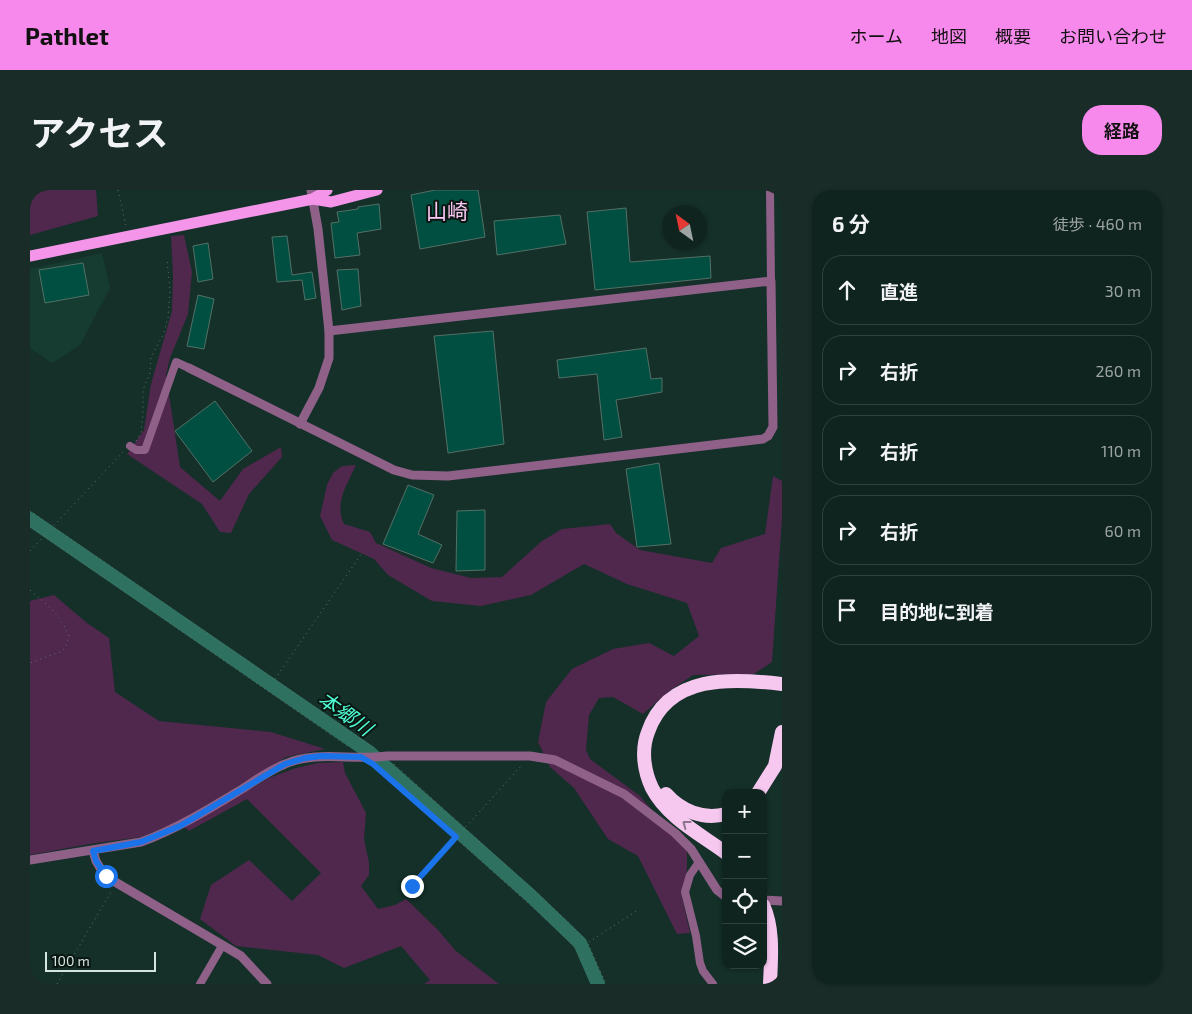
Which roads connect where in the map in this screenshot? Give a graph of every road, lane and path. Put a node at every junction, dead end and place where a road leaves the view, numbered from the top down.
1 (118, 190) edge
2 (327, 190) edge
3 (377, 190) edge
4 (770, 190) edge
5 (312, 195) edge
6 (128, 236) junction
7 (30, 256) edge
8 (167, 259) dead end
9 (771, 281) junction
10 (329, 331) junction
11 (189, 368) joint
12 (300, 424) junction
13 (130, 446) junction
14 (30, 511) edge
15 (30, 526) edge
16 (53, 526) junction
17 (44, 536) junction
18 (30, 552) edge
19 (362, 553) dead end
20 (30, 590) edge
21 (30, 662) edge
22 (275, 680) junction
23 (779, 688) edge
24 (782, 732) edge
25 (384, 756) junction
26 (530, 756) junction
27 (364, 757) junction
28 (761, 789) edge
29 (722, 814) edge
30 (464, 828) junction
31 (456, 837) junction
32 (722, 850) edge
33 (93, 851) junction
34 (30, 860) edge
35 (699, 862) junction
36 (116, 884) junction
37 (412, 886) dead end
38 (722, 894) edge
39 (767, 900) edge
40 (782, 900) edge
41 (638, 910) dead end
42 (767, 919) edge
43 (588, 942) junction
44 (222, 946) junction
45 (56, 984) edge
46 (200, 984) edge
47 (268, 984) edge
48 (593, 984) edge
49 (606, 984) edge
50 (713, 984) edge
51 (770, 984) edge

1 - 6 path
2 - 5 main road
3 - 5 main road
4 - 9 street
5 - 6 main road
5 - 10 street
6 - 7 main road
8 - 13 path
9 - 10 street
9 - 12 street
10 - 12 street
11 - 12 street
11 - 13 street
13 - 16 path
14 - 16 path
15 - 17 path
16 - 17 path
16 - 22 path
17 - 18 path
17 - 27 path
19 - 22 path
20 - 21 path
22 - 25 path
23 - 29 highway
32 -> 23 highway
24 - 28 highway
25 - 26 street
25 - 27 street
25 - 30 path
26 - 30 path
26 - 35 street
27 - 31 path
27 - 33 street
30 - 31 path
30 - 43 path
31 - 37 path
31 - 48 path
33 - 34 street
33 - 36 street
35 - 38 street
35 - 50 street
36 - 44 street
36 - 45 path
39 - 40 street
41 - 43 path
42 - 51 highway
43 - 49 path
44 - 46 street
44 - 47 street

